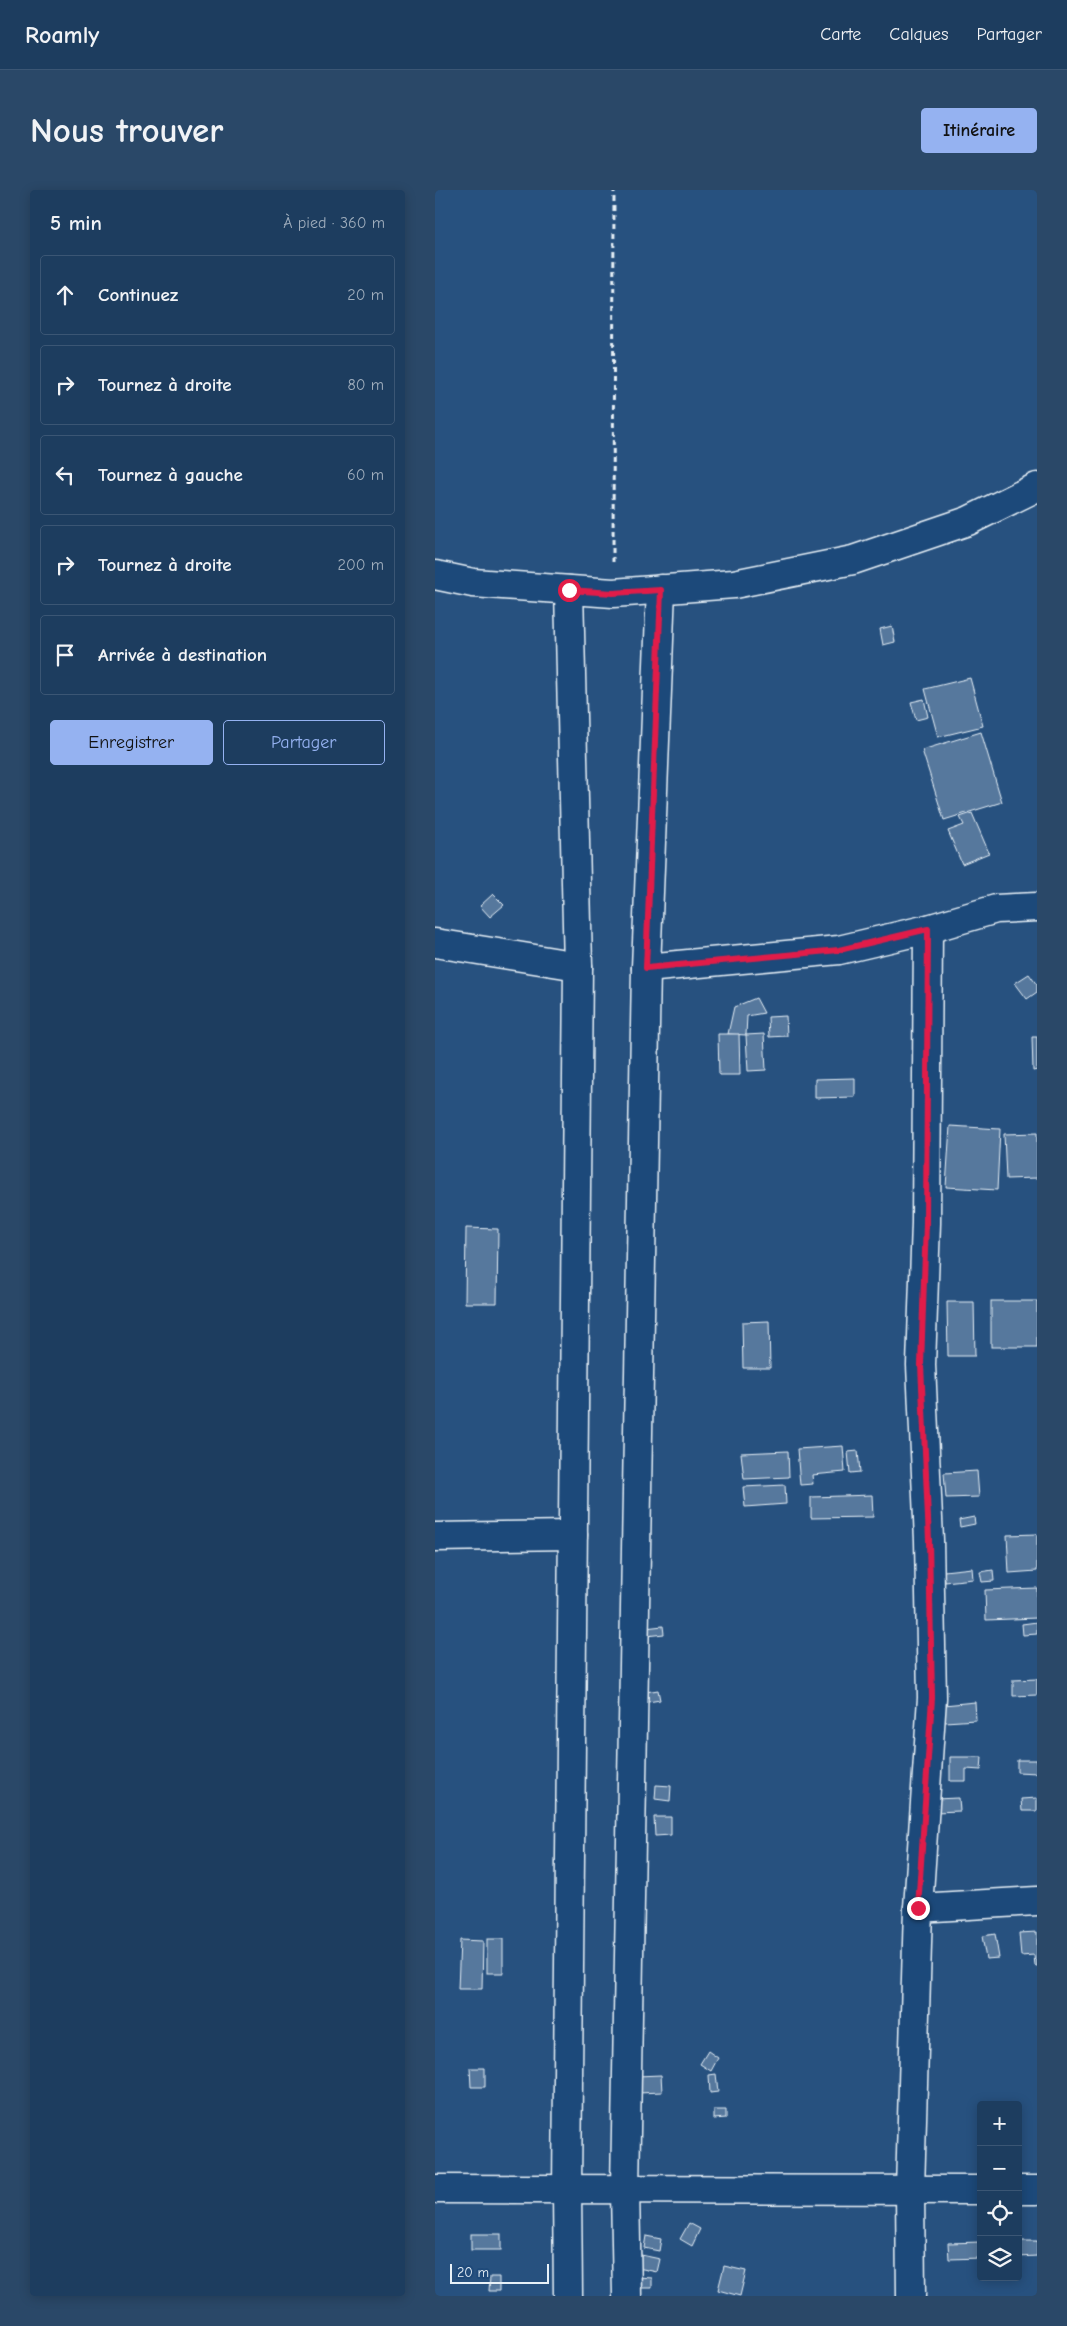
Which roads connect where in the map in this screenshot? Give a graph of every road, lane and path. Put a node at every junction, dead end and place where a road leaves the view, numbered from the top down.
1 (614, 190) edge
2 (1037, 487) edge
3 (435, 575) edge
4 (569, 590) junction
5 (661, 590) junction
6 (613, 593) junction
7 (1037, 890) edge
8 (1037, 907) edge
9 (996, 909) junction
10 (928, 929) junction
11 (435, 943) edge
12 (579, 966) junction
13 (646, 968) junction
14 (573, 1535) junction
15 (435, 1537) edge
16 (1037, 1901) edge
17 (918, 1908) junction
18 (435, 2189) edge
19 (567, 2189) junction
20 (625, 2189) junction
21 (910, 2190) junction
22 (977, 2190) edge
23 (1022, 2190) edge
24 (1037, 2190) edge
25 (568, 2296) edge
26 (627, 2296) edge
27 (911, 2296) edge

1 - 6 path
2 - 5 street
3 - 4 street
4 - 6 street
4 - 12 street
5 - 6 street
5 - 13 street
7 - 9 street
8 - 9 street
9 - 10 street
10 - 13 street
10 - 17 street
11 - 12 street
12 - 14 street
13 - 20 street
14 - 15 street
14 - 19 street
16 - 17 street
17 - 21 street
18 - 19 street
19 - 20 street
19 - 25 street
20 - 21 street
20 - 26 street
21 - 22 street
21 - 27 street
23 - 24 street

